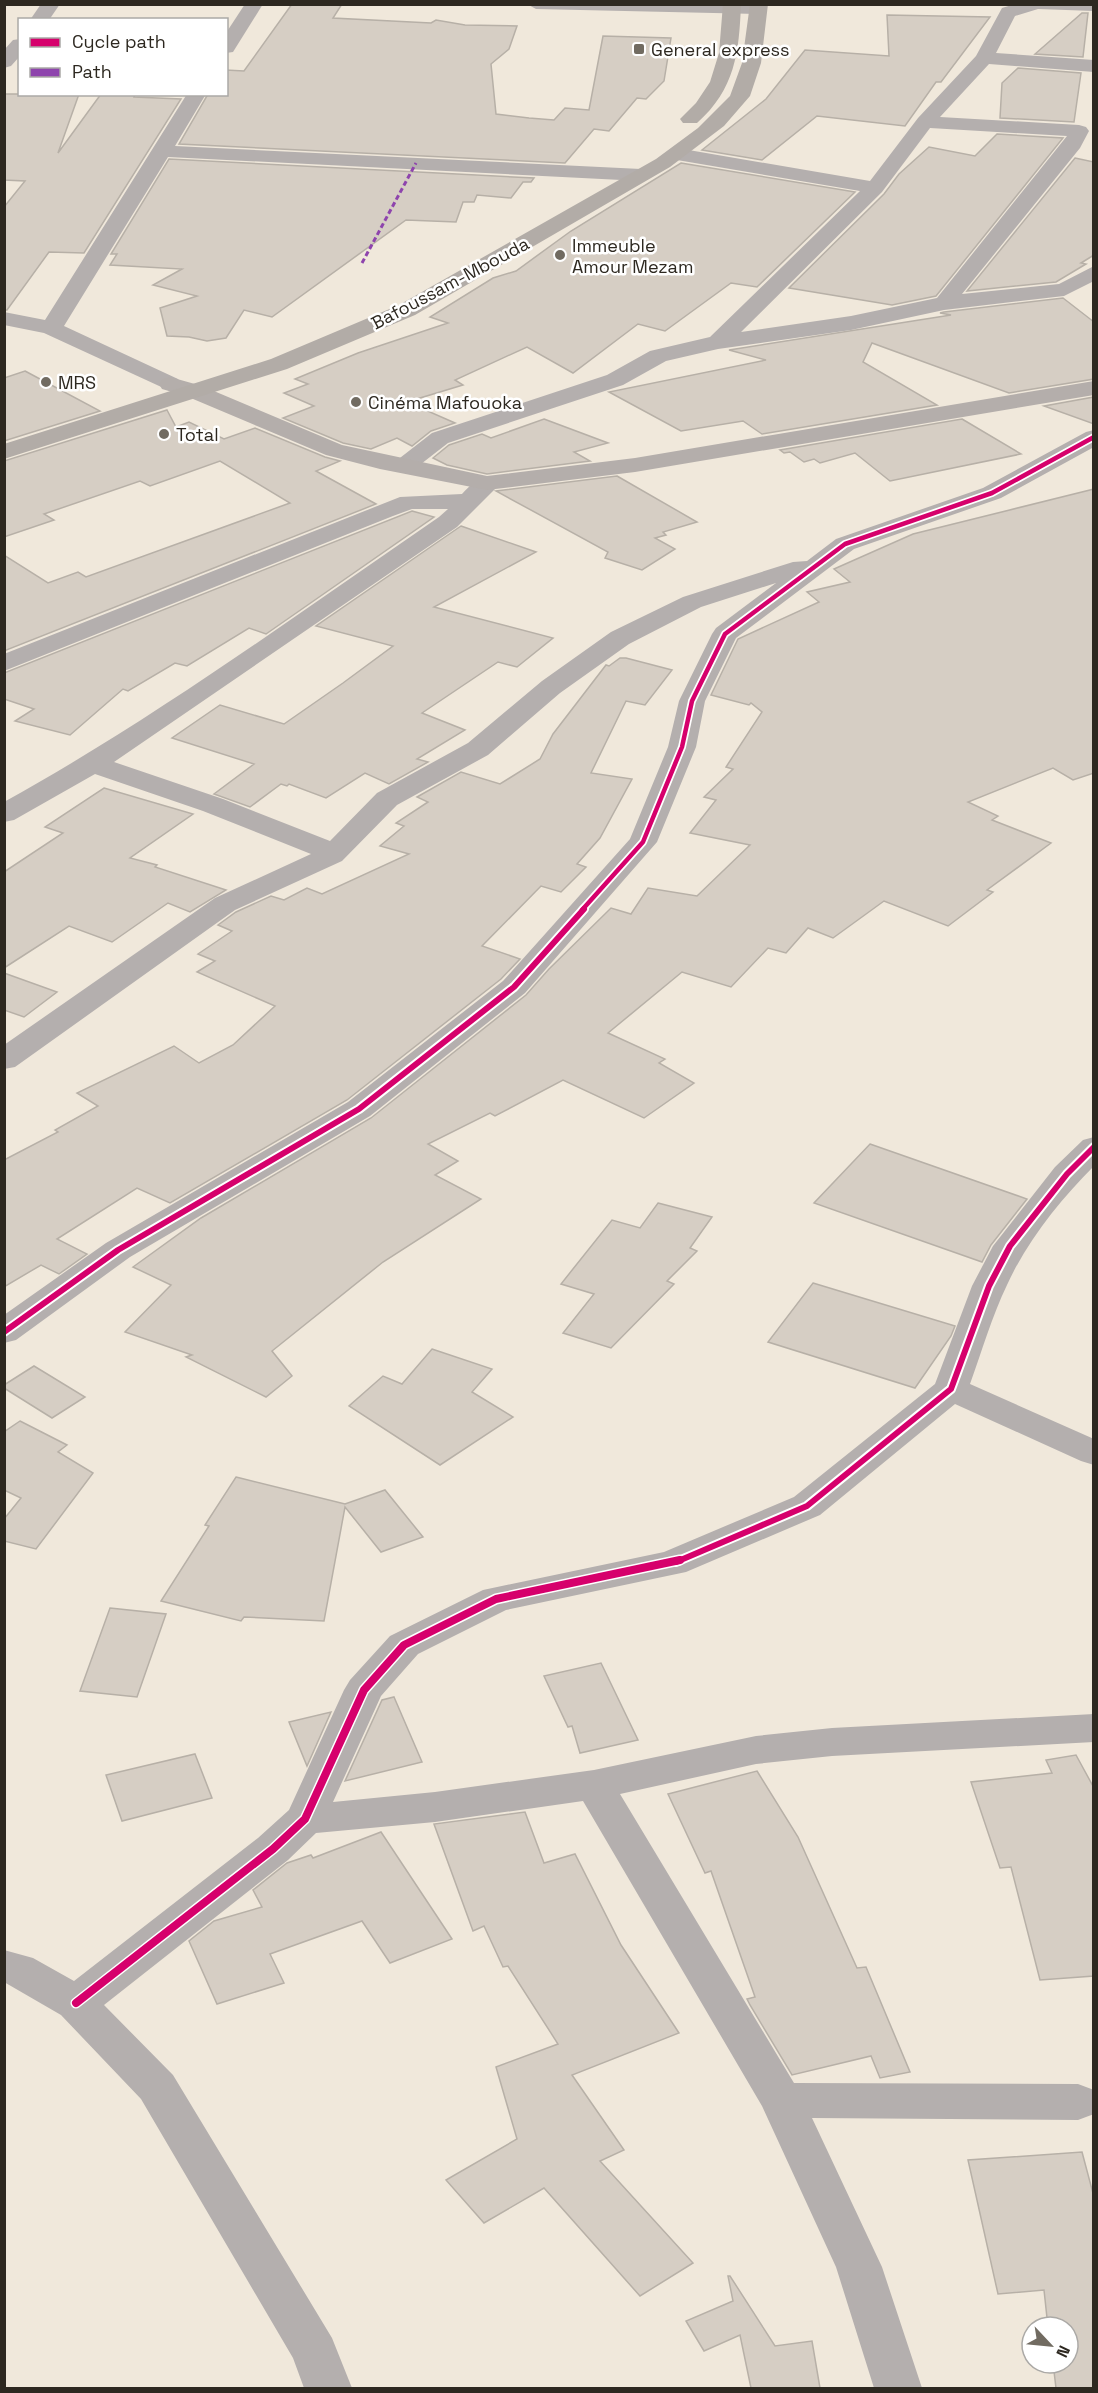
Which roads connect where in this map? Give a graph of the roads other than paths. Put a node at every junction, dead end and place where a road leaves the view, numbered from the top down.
1 (51, 4) edge
2 (254, 4) edge
3 (536, 4) edge
4 (1038, 4) edge
5 (1094, 6) edge
6 (732, 7) edge
7 (759, 7) edge
8 (40, 18) edge
9 (228, 45) edge
10 (18, 46) edge
11 (984, 58) junction
12 (4, 62) edge
13 (1094, 66) edge
14 (196, 96) edge
15 (925, 122) junction
16 (1086, 131) edge
17 (162, 151) junction
18 (677, 154) junction
19 (610, 172) junction
20 (641, 175) junction
21 (874, 188) junction
22 (1090, 276) edge
23 (944, 303) junction
24 (4, 318) edge
25 (51, 328) junction
26 (718, 342) junction
27 (170, 384) junction
28 (1094, 388) edge
29 (194, 391) junction
30 (4, 436) edge
31 (1094, 438) edge
32 (4, 452) edge
33 (404, 466) junction
34 (487, 483) junction
35 (466, 501) junction
36 (845, 544) junction
37 (4, 663) edge
38 (93, 764) junction
39 (4, 814) edge
40 (334, 853) junction
41 (4, 1060) edge
42 (1094, 1147) edge
43 (4, 1332) edge
44 (951, 1389) junction
45 (1094, 1453) edge
46 (1094, 1728) edge
47 (594, 1785) junction
48 (305, 1819) junction
49 (9, 1973) edge
50 (76, 2003) junction
51 (781, 2100) junction
52 (1078, 2102) dead end
53 (328, 2388) edge
54 (898, 2388) edge

1 - 8 street
2 - 9 street
3 - 6 street
4 - 5 street
4 - 11 street
6 - 7 street
6 - 19 highway, Bafoussam-Mbouda
7 - 18 highway, Bafoussam-Mbouda
10 - 12 street
11 - 13 street
11 - 15 street
14 - 17 street
15 - 16 street
15 - 21 street
16 - 23 street
17 - 19 street
17 - 25 street
18 - 20 highway, Bafoussam-Mbouda
18 - 21 street
19 - 20 street
19 - 27 highway, Bafoussam-Mbouda
20 - 29 highway, Bafoussam-Mbouda
21 - 26 street
22 - 23 street
23 - 26 street
24 - 25 street
25 - 27 street
26 - 33 street
27 - 29 street
27 - 30 highway, Bafoussam-Mbouda
28 - 34 street
29 - 32 highway, Bafoussam-Mbouda
29 - 33 street
31 - 36 street
33 - 34 street
34 - 35 street
35 - 37 street
35 - 38 street
36 - 40 street
36 - 43 street
38 - 39 street
38 - 40 street
40 - 41 street
42 - 44 street
44 - 45 street
44 - 48 street
46 - 47 street
47 - 48 street
47 - 51 street
48 - 50 street
49 - 50 street
50 - 53 street
51 - 52 street
51 - 54 street

